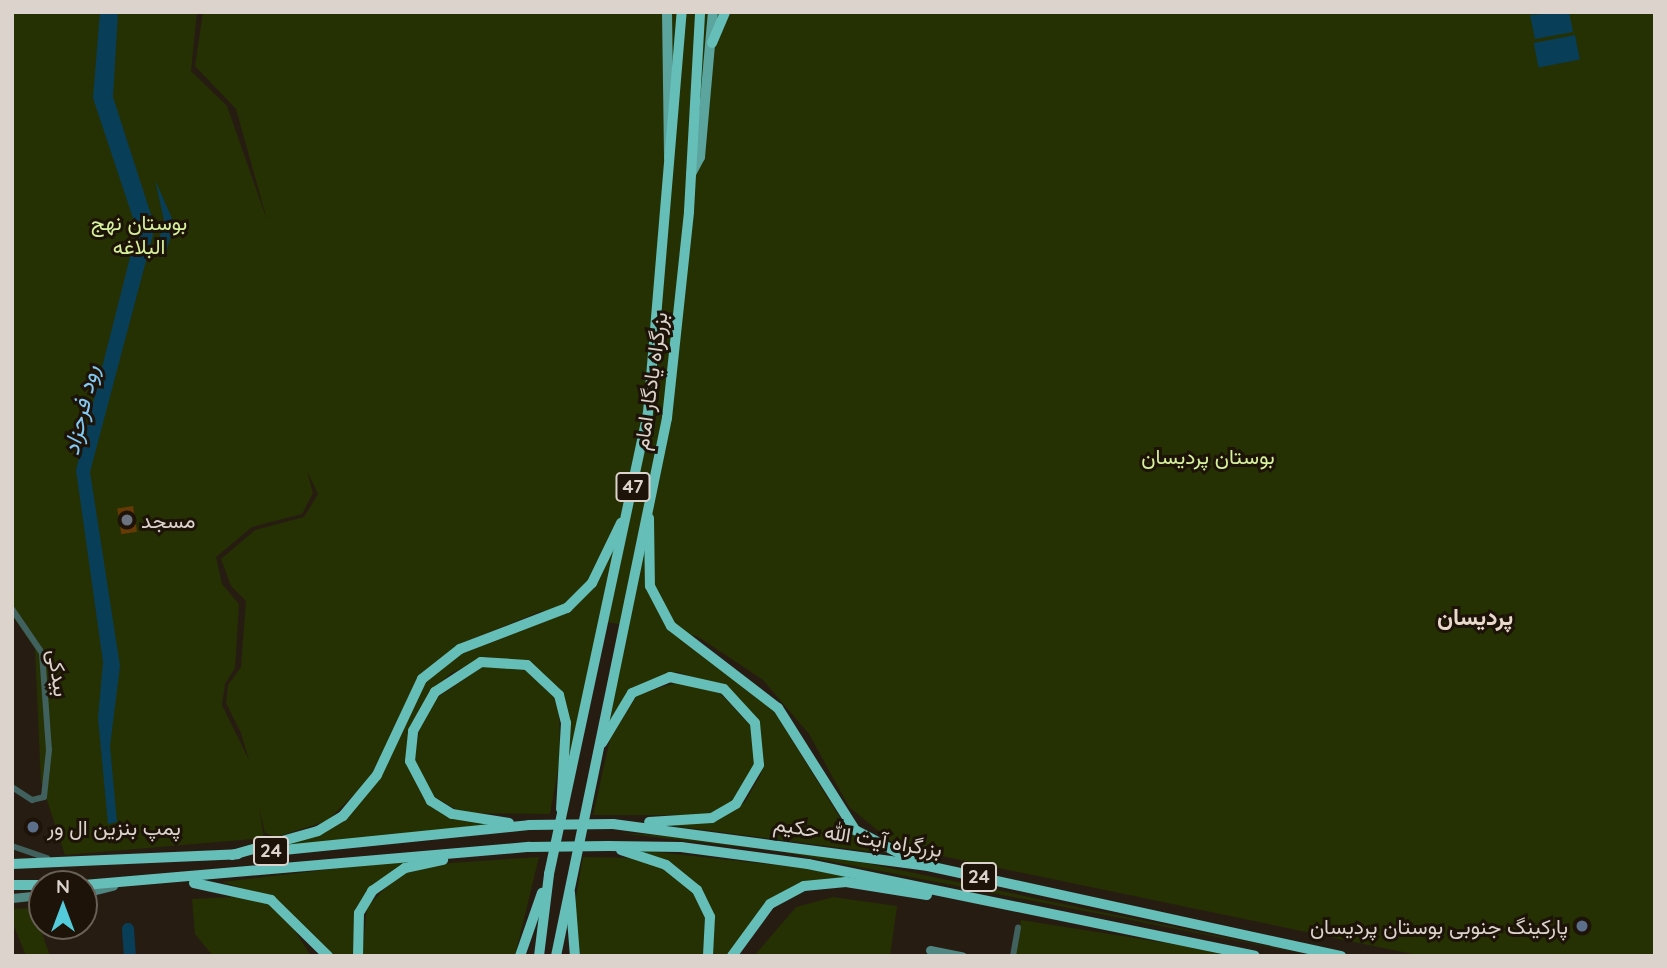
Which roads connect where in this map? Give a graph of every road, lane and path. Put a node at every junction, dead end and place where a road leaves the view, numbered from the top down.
1 (667, 12) edge
2 (682, 12) edge
3 (700, 12) edge
4 (713, 12) edge
5 (725, 12) edge
6 (712, 43) junction
7 (671, 166) junction
8 (690, 175) junction
9 (627, 511) junction
10 (648, 512) junction
11 (12, 609) edge
12 (595, 758) junction
13 (12, 787) edge
14 (562, 816) junction
15 (613, 824) junction
16 (530, 825) junction
17 (12, 846) edge
18 (608, 846) junction
19 (481, 849) junction
20 (232, 855) junction
21 (12, 864) edge
22 (102, 865) junction
23 (928, 866) junction
24 (550, 874) junction
25 (570, 876) junction
26 (177, 880) junction
27 (98, 885) edge
28 (114, 885) junction
29 (98, 889) edge
30 (1049, 915) junction
31 (1018, 927) dead end
32 (930, 950) dead end
33 (328, 956) edge
34 (358, 956) edge
35 (520, 956) edge
36 (539, 956) edge
37 (556, 956) edge
38 (575, 956) edge
39 (708, 956) edge
40 (732, 956) edge
41 (962, 956) edge
42 (1013, 956) edge
43 (1255, 956) edge
44 (1340, 956) edge

1 - 7 main road
2 - 7 highway, بزرگراه یادگار امام / 47
3 - 8 highway, بزرگراه یادگار امام / 47
4 - 6 main road
5 - 6 highway
6 - 8 main road
7 - 9 highway, بزرگراه یادگار امام / 47
8 - 10 highway, بزرگراه یادگار امام / 47
9 - 14 highway, بزرگراه یادگار امام / 47
9 - 20 highway
10 - 12 highway, بزرگراه یادگار امام / 47
10 - 23 highway
11 - 13 street, بیدکی
12 - 15 highway
12 - 25 highway, بزرگراه یادگار امام / 47
14 - 16 highway
14 - 24 highway, بزرگراه یادگار امام / 47
15 - 16 highway, 24, bridge
15 - 23 highway, بزرگراه آیت الله حکیم / 24
16 - 20 highway, 24
17 - 22 street
18 - 19 highway, 24, bridge
18 - 30 highway, بزرگراه آیت الله حکیم / 24
18 - 39 highway
19 - 26 highway, 24
19 - 34 highway
20 - 22 highway, 24
21 - 22 highway, 24
23 - 44 highway, بزرگراه آیت الله حکیم / 24
24 - 35 highway
24 - 36 highway, بزرگراه یادگار امام / 47
25 - 37 highway, بزرگراه یادگار امام / 47
25 - 38 highway
26 - 28 highway, 24
26 - 33 highway
27 - 28 highway, 24
28 - 29 main road
30 - 40 highway
30 - 43 highway, بزرگراه آیت الله حکیم / 24
31 - 42 street
32 - 41 main road

